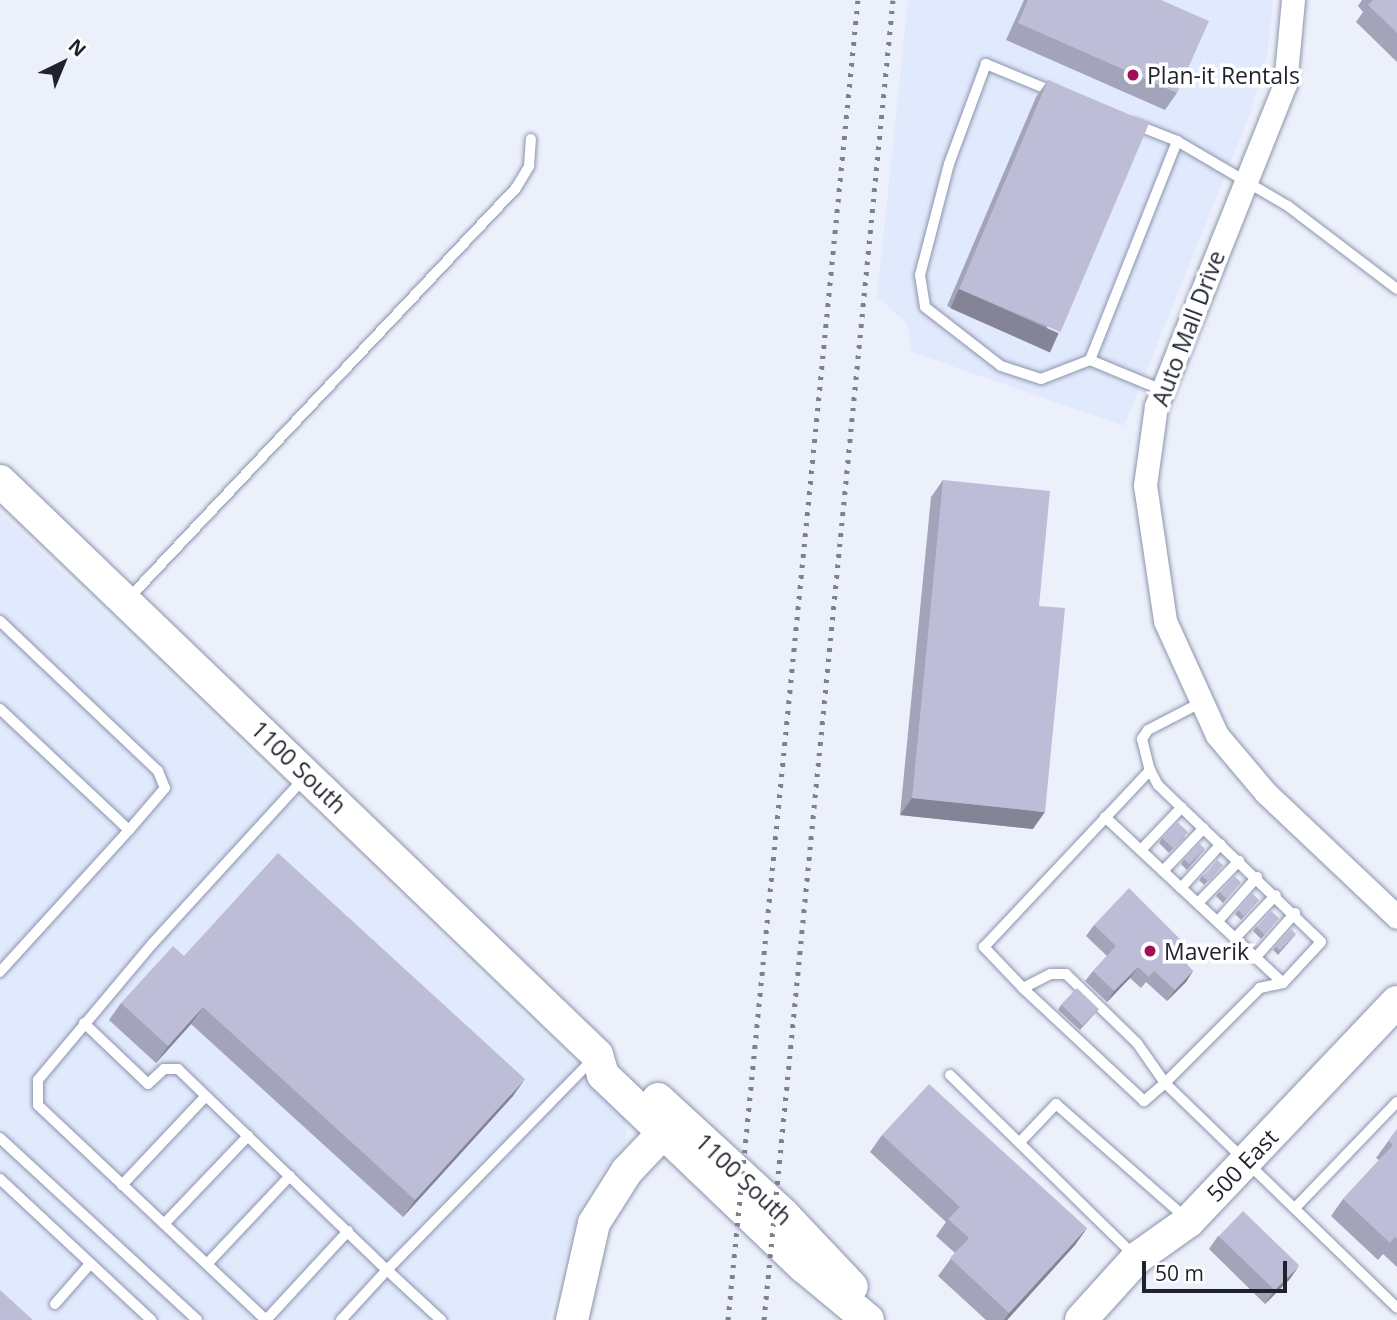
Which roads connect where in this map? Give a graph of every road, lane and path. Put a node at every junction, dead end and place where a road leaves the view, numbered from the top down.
1 (1293, 0) edge
2 (1062, 95) edge
3 (1126, 120) edge
4 (531, 139) dead end
5 (1177, 141) junction
6 (1245, 182) junction
7 (1397, 289) edge
8 (1090, 360) junction
9 (1162, 390) junction
10 (0, 481) edge
11 (126, 601) junction
12 (0, 621) edge
13 (1202, 702) junction
14 (0, 709) edge
15 (1150, 770) junction
16 (307, 775) junction
17 (1182, 807) junction
18 (1105, 817) junction
19 (1204, 828) junction
20 (129, 830) junction
21 (1222, 844) junction
22 (1141, 850) junction
23 (1239, 861) junction
24 (1163, 871) junction
25 (1257, 877) junction
26 (1181, 888) junction
27 (1276, 895) junction
28 (1198, 904) junction
29 (1295, 913) junction
30 (1397, 917) edge
31 (1218, 921) junction
32 (1235, 938) junction
33 (1256, 957) junction
34 (0, 972) edge
35 (1283, 983) junction
36 (1023, 989) junction
37 (1397, 1002) edge
38 (84, 1023) junction
39 (597, 1055) junction
40 (950, 1075) dead end
41 (1165, 1083) junction
42 (206, 1096) junction
43 (1397, 1102) edge
44 (663, 1133) junction
45 (248, 1136) junction
46 (0, 1138) edge
47 (1021, 1141) junction
48 (1247, 1160) junction
49 (290, 1176) junction
50 (0, 1179) edge
51 (122, 1185) junction
52 (1295, 1208) junction
53 (1189, 1221) junction
54 (164, 1224) junction
55 (348, 1231) junction
56 (1137, 1258) junction
57 (90, 1264) junction
58 (207, 1265) junction
59 (387, 1270) junction
60 (55, 1304) dead end
61 (1397, 1308) edge
62 (430, 1310) junction
63 (150, 1320) edge
64 (197, 1320) edge
65 (266, 1320) edge
66 (341, 1320) edge
67 (421, 1320) edge
68 (441, 1320) edge
69 (572, 1320) edge
70 (868, 1320) edge
71 (879, 1320) edge
72 (1081, 1320) edge

1 - 6 street, Auto Mall Drive
2 - 8 lane
3 - 5 lane
4 - 11 lane
5 - 6 lane
5 - 8 lane
6 - 7 lane
6 - 9 street, Auto Mall Drive
8 - 9 lane
9 - 13 street, Auto Mall Drive
10 - 11 street, 1100 South
11 - 16 street, 1100 South
12 - 20 lane
13 - 15 lane
13 - 30 street, Auto Mall Drive
14 - 20 lane
15 - 17 lane
15 - 18 lane
16 - 38 lane
16 - 39 street, 1100 South
17 - 19 lane
17 - 22 lane
18 - 22 lane
18 - 36 lane
19 - 21 lane
19 - 24 lane
20 - 34 lane
21 - 23 lane
21 - 26 lane
22 - 24 lane
23 - 25 lane
23 - 28 lane
24 - 26 lane
25 - 27 lane
25 - 31 lane
26 - 28 lane
27 - 29 lane
27 - 32 lane
28 - 31 lane
29 - 33 lane
29 - 35 lane
31 - 32 lane
32 - 33 lane
33 - 35 lane
35 - 41 lane
36 - 41 lane
36 - 41 lane
37 - 48 street, 500 East
38 - 42 lane
38 - 51 lane
39 - 44 street, 1100 South
39 - 59 lane
39 - 71 street, 1100 South
40 - 47 lane
41 - 48 lane
42 - 45 lane
42 - 51 lane
43 - 52 lane
44 - 69 street
44 - 70 street, 1100 South
45 - 49 lane
45 - 54 lane
46 - 64 lane
47 - 53 lane
47 - 56 lane
48 - 52 lane
48 - 53 street, 500 East
49 - 55 lane
49 - 58 lane
50 - 57 lane
51 - 54 lane
52 - 61 lane
53 - 56 street, 500 East
54 - 58 lane
55 - 59 lane
55 - 65 lane
56 - 72 street, 500 East
57 - 60 lane
57 - 63 lane
58 - 65 lane
59 - 62 lane
59 - 66 lane
62 - 67 lane
62 - 68 lane

